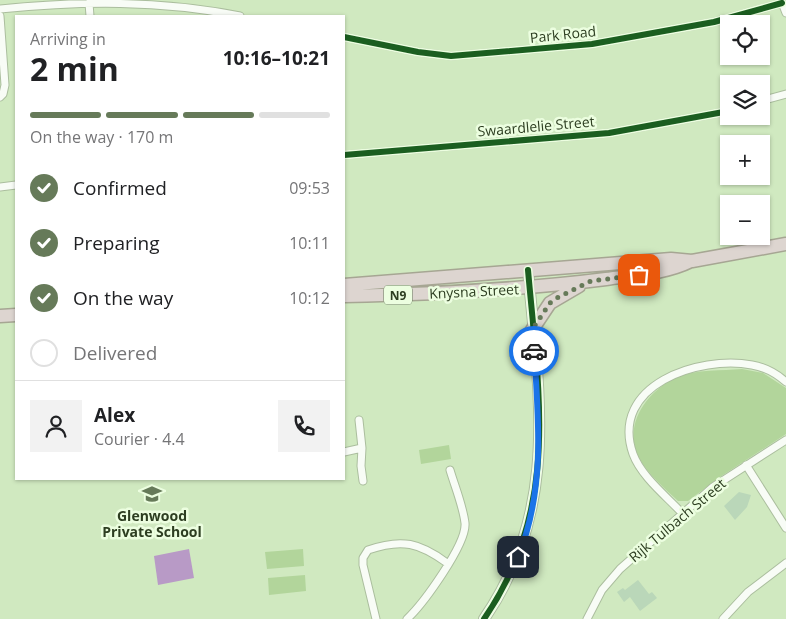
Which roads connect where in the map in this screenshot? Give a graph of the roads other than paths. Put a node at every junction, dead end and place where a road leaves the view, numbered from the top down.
1 (782, 2) edge
2 (89, 3) junction
3 (199, 4) edge
4 (0, 10) edge
5 (786, 13) edge
6 (90, 15) edge
7 (237, 15) edge
8 (0, 16) edge
9 (345, 37) edge
10 (786, 94) edge
11 (0, 98) edge
12 (770, 98) edge
13 (720, 113) edge
14 (345, 155) edge
15 (15, 185) edge
16 (0, 187) edge
17 (786, 244) edge
18 (692, 261) junction
19 (528, 270) junction
20 (591, 281) junction
21 (345, 284) edge
22 (529, 288) junction
23 (345, 296) edge
24 (15, 315) edge
25 (0, 316) edge
26 (532, 330) junction
27 (786, 382) edge
28 (359, 420) dead end
29 (786, 440) edge
30 (362, 448) junction
31 (345, 452) edge
32 (746, 465) junction
33 (450, 470) dead end
34 (363, 481) dead end
35 (682, 513) junction
36 (786, 528) edge
37 (447, 563) junction
38 (786, 564) edge
39 (376, 619) edge
40 (407, 619) edge
41 (484, 619) edge
42 (588, 619) edge
43 (723, 619) edge

1 - 5 street
1 - 9 street, Park Road
2 - 3 street
2 - 4 street
2 - 6 street
3 - 7 street
8 - 11 street
10 - 12 street
13 - 14 street, Swaardlelie Street
15 - 16 street
17 - 18 highway, Knysna Street / N9
18 - 19 highway, Knysna Street / N9
18 - 20 highway, Knysna Street / N9
19 - 21 highway, Knysna Street / N9
19 - 22 street
20 - 22 highway, Knysna Street / N9
20 - 26 highway
22 - 23 highway, Knysna Street / N9
22 - 26 street
24 - 25 highway
26 - 41 street
27 - 35 street
28 - 30 street
29 - 32 street, Rijk Tulbach Street
30 - 31 street
30 - 34 street
32 - 35 street, Rijk Tulbach Street
32 - 36 street
33 - 37 street
35 - 42 street, Rijk Tulbach Street
37 - 39 street
37 - 40 street
38 - 43 street

